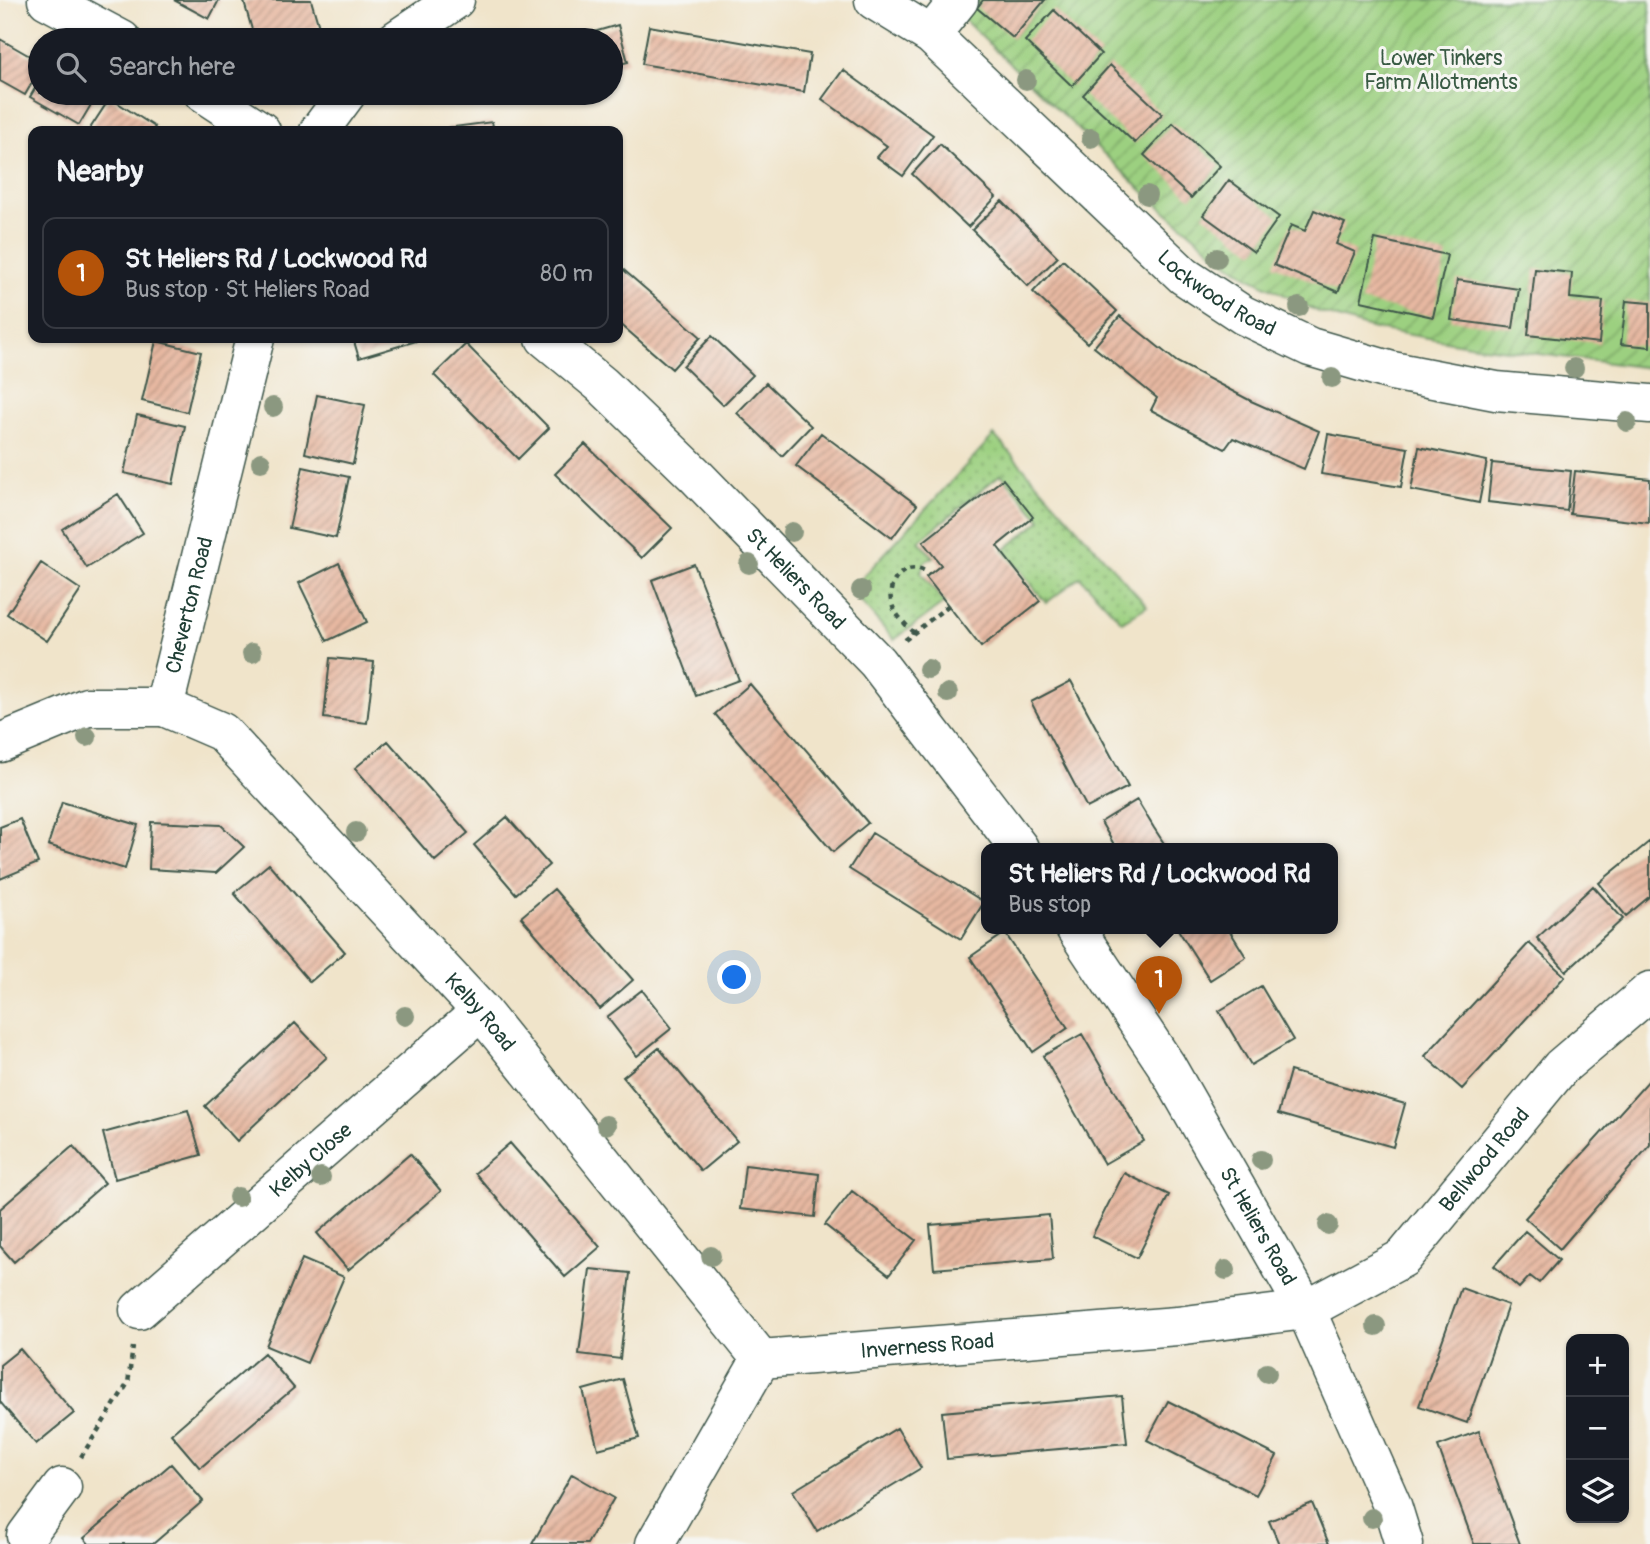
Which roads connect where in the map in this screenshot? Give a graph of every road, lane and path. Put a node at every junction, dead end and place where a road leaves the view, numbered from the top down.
1 (47, 0) edge
2 (455, 0) edge
3 (874, 0) edge
4 (959, 0) edge
5 (100, 28) edge
6 (414, 28) edge
7 (931, 35) junction
8 (221, 105) edge
9 (338, 105) edge
10 (253, 126) edge
11 (323, 126) edge
12 (254, 343) edge
13 (550, 343) edge
14 (1650, 404) edge
15 (929, 574) dead end
16 (948, 606) dead end
17 (914, 633) junction
18 (877, 662) junction
19 (164, 707) junction
20 (0, 743) edge
21 (1015, 843) edge
22 (1079, 934) edge
23 (1650, 991) edge
24 (481, 1012) junction
25 (139, 1310) joint
26 (1306, 1310) junction
27 (761, 1359) junction
28 (62, 1487) joint
29 (23, 1541) edge
30 (655, 1544) edge
31 (1404, 1544) edge

1 - 5 street
2 - 6 street
3 - 7 street, Lockwood Road
4 - 7 street
7 - 14 street, Lockwood Road
8 - 10 street
9 - 11 street
12 - 19 street, Cheverton Road
13 - 18 street, St Heliers Road
15 - 17 path
16 - 17 path
17 - 18 path
18 - 21 street, St Heliers Road
19 - 20 street
19 - 24 street, Kelby Road
22 - 26 street, St Heliers Road
23 - 26 street, Bellwood Road
24 - 25 street, Kelby Close
24 - 27 street, Kelby Road
25 - 28 path
26 - 27 street, Inverness Road
26 - 31 street, St Heliers Road
27 - 30 street
28 - 29 street

